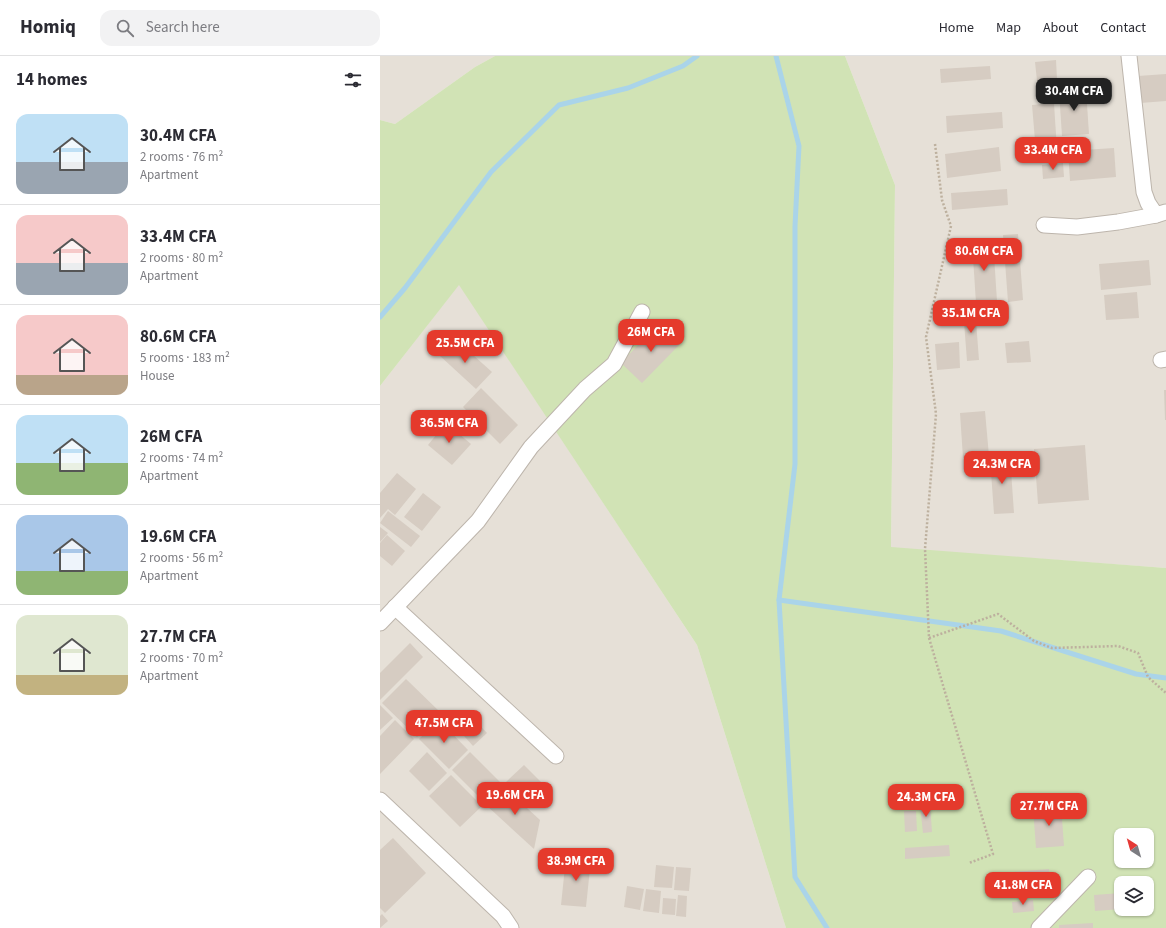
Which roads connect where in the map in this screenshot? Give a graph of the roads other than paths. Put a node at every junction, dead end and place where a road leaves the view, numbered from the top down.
1 (1129, 56) edge
2 (1161, 214) edge
3 (1044, 225) dead end
4 (642, 312) dead end
5 (395, 606) junction
6 (380, 623) edge
7 (556, 756) dead end
8 (380, 800) edge
9 (1088, 877) dead end
10 (511, 928) edge
11 (1039, 928) edge

1 - 2 street
2 - 3 street
4 - 5 street
5 - 6 street
5 - 7 street
8 - 10 street
9 - 11 street

